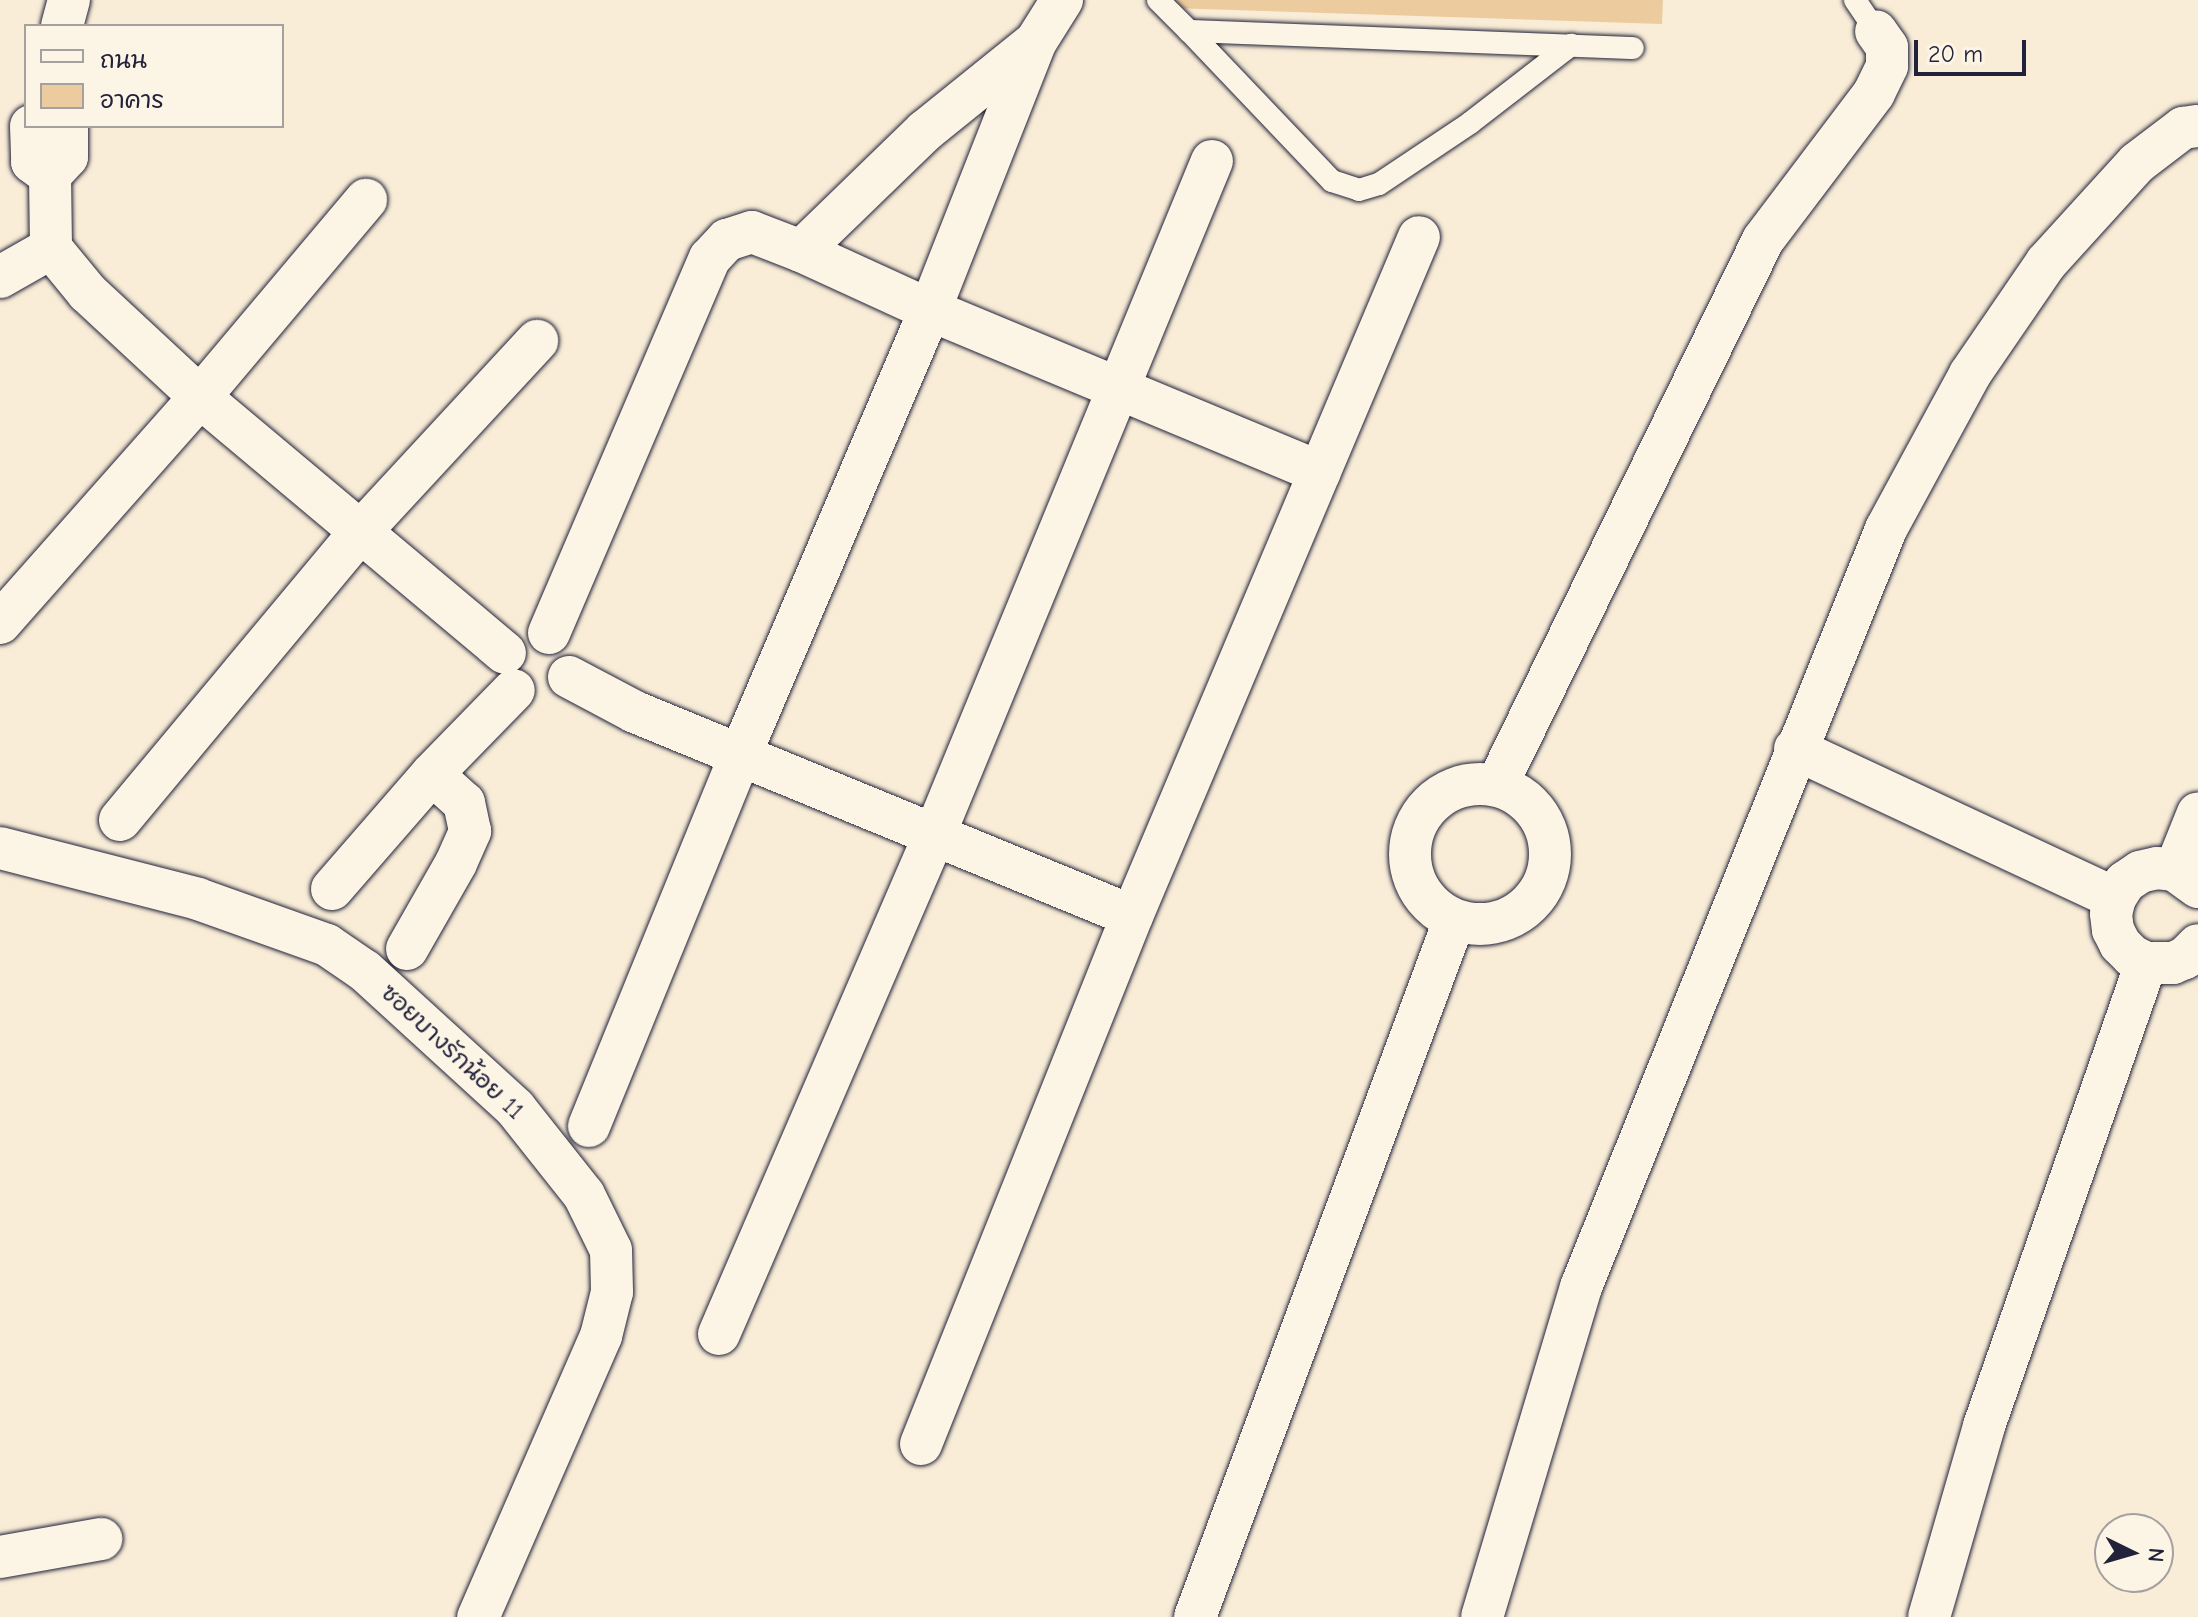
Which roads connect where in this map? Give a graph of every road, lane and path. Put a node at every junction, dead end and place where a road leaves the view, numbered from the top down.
1 (69, 0) edge
2 (1062, 0) edge
3 (1158, 0) edge
4 (1866, 15) edge
5 (63, 24) edge
6 (1189, 31) junction
7 (1035, 43) junction
8 (1571, 45) junction
9 (1633, 48) dead end
10 (2198, 126) edge
11 (31, 128) edge
12 (67, 128) edge
13 (1212, 161) dead end
14 (50, 175) junction
15 (366, 200) dead end
16 (1419, 237) dead end
17 (51, 248) junction
18 (801, 251) junction
19 (0, 277) edge
20 (930, 310) junction
21 (537, 341) dead end
22 (1118, 388) junction
23 (200, 397) junction
24 (1320, 472) junction
25 (362, 530) junction
26 (0, 623) edge
27 (549, 633) junction
28 (510, 672) junction
29 (569, 677) junction
30 (1795, 749) junction
31 (741, 753) junction
32 (432, 774) junction
33 (1497, 785) junction
34 (2198, 813) edge
35 (120, 820) dead end
36 (934, 836) junction
37 (0, 848) edge
38 (2187, 878) edge
39 (332, 889) dead end
40 (2115, 898) junction
41 (1132, 916) junction
42 (1454, 921) junction
43 (2198, 945) edge
44 (407, 949) dead end
45 (2146, 963) junction
46 (589, 1126) dead end
47 (719, 1334) dead end
48 (921, 1444) dead end
49 (101, 1539) dead end
50 (0, 1557) edge
51 (478, 1617) edge
52 (1195, 1617) edge
53 (1482, 1617) edge
54 (1929, 1617) edge

1 - 5 street
2 - 7 street
3 - 6 lane
4 - 33 street
6 - 8 lane
6 - 8 lane
7 - 18 street
7 - 20 street
8 - 9 lane
10 - 30 street
11 - 14 street
12 - 14 street
13 - 22 street
14 - 17 street
15 - 23 street
16 - 24 street
17 - 19 street
17 - 23 street
18 - 20 street
18 - 27 street
20 - 22 street
20 - 31 street
21 - 25 street
22 - 24 street
22 - 36 street
23 - 25 street
23 - 26 street
24 - 41 street
25 - 28 street
25 - 35 street
27 - 28 street
27 - 29 street
28 - 29 street
28 - 32 street
29 - 31 street
30 - 40 street
30 - 53 street
31 - 36 street
31 - 46 street
32 - 39 street
32 - 44 street
33 - 42 street
33 - 42 street
34 - 38 street
36 - 41 street
36 - 47 street
37 - 51 street, ซอยบางรักน้อย 11
38 - 40 street
40 - 45 street
41 - 48 street
42 - 52 street
43 - 45 street
45 - 54 street
49 - 50 street

